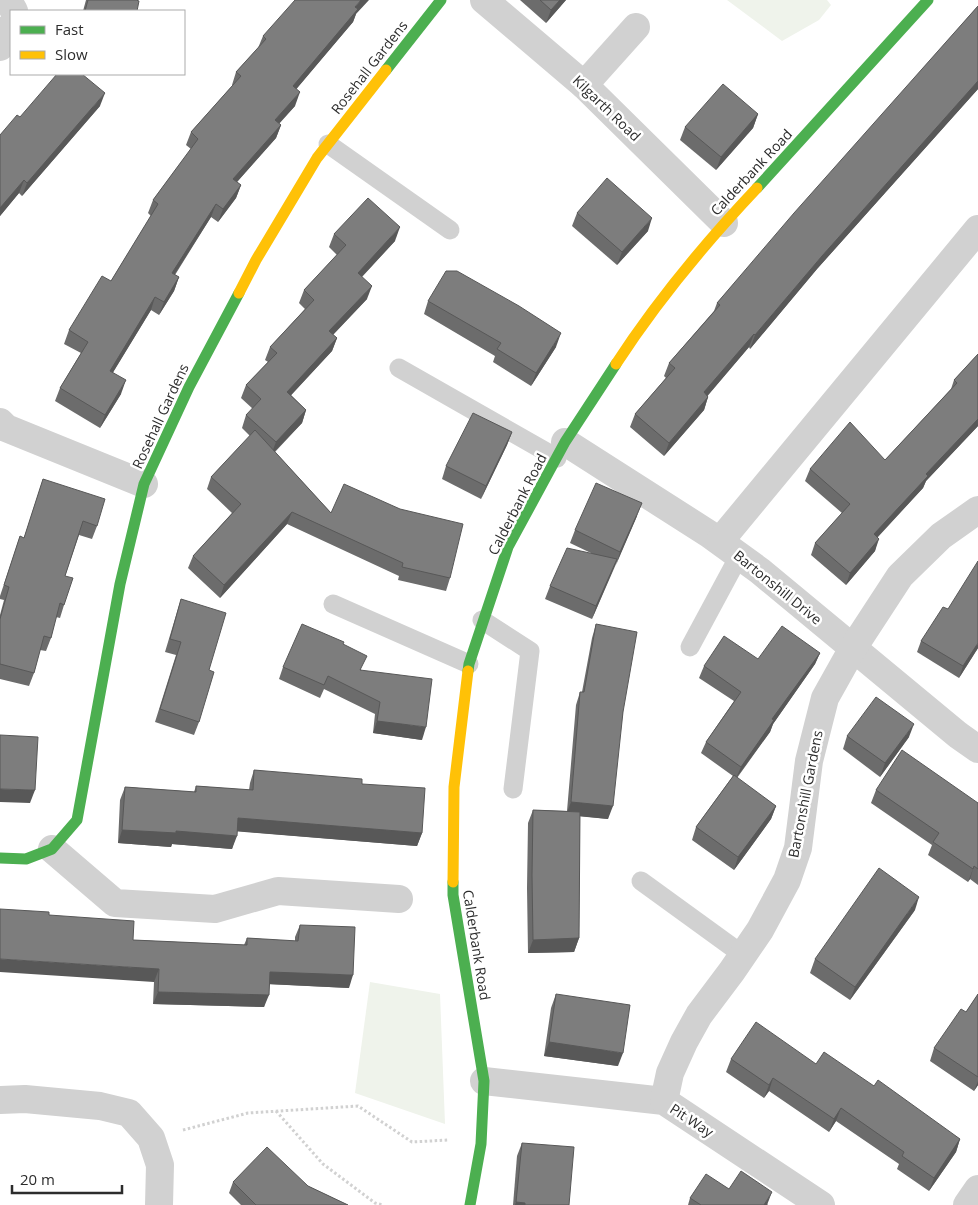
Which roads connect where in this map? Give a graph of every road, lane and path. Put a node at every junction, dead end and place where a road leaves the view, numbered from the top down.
1 (442, 0) edge
2 (484, 0) edge
3 (928, 0) edge
4 (636, 27) dead end
5 (10, 28) edge
6 (0, 47) edge
7 (584, 85) junction
8 (328, 144) junction
9 (724, 223) junction
10 (978, 229) edge
11 (450, 230) dead end
12 (399, 368) dead end
13 (0, 422) edge
14 (561, 450) junction
15 (144, 484) junction
16 (978, 510) edge
17 (729, 548) junction
18 (333, 604) dead end
19 (482, 620) junction
20 (690, 647) dead end
21 (853, 648) junction
22 (469, 664) junction
23 (978, 749) edge
24 (513, 789) dead end
25 (52, 849) junction
26 (0, 858) edge
27 (641, 881) dead end
28 (400, 899) dead end
29 (743, 955) junction
30 (484, 1081) junction
31 (0, 1100) edge
32 (664, 1101) junction
33 (276, 1111) junction
34 (151, 1138) junction
35 (481, 1144) junction
36 (978, 1189) edge
37 (158, 1205) edge
38 (383, 1205) edge
39 (470, 1205) edge
40 (821, 1205) edge
41 (967, 1205) edge

1 - 8 street, Rosehall Gardens
2 - 7 street, Kilgarth Road
3 - 9 street, Calderbank Road
4 - 7 street
5 - 6 street
7 - 9 street, Kilgarth Road
8 - 11 lane
8 - 15 street, Rosehall Gardens
9 - 14 street, Calderbank Road
10 - 17 street
12 - 14 lane
13 - 15 street
14 - 17 street, Bartonshill Drive
14 - 19 street, Calderbank Road
15 - 25 street, Rosehall Gardens
16 - 21 street, Bartonshill Gardens
17 - 20 lane
17 - 21 street, Bartonshill Drive
18 - 22 lane
19 - 22 street, Calderbank Road
19 - 24 lane
21 - 23 street, Bartonshill Drive
21 - 29 street, Bartonshill Gardens
22 - 30 street, Calderbank Road
25 - 26 street, Rosehall Gardens
25 - 28 street
27 - 29 lane
29 - 32 street, Bartonshill Gardens
30 - 32 street, Pit Way
30 - 35 street, Calderbank Road
31 - 34 street
32 - 40 street, Pit Way
33 - 34 path
33 - 35 path
33 - 38 path
34 - 37 street
35 - 39 street, Calderbank Road
36 - 41 street

